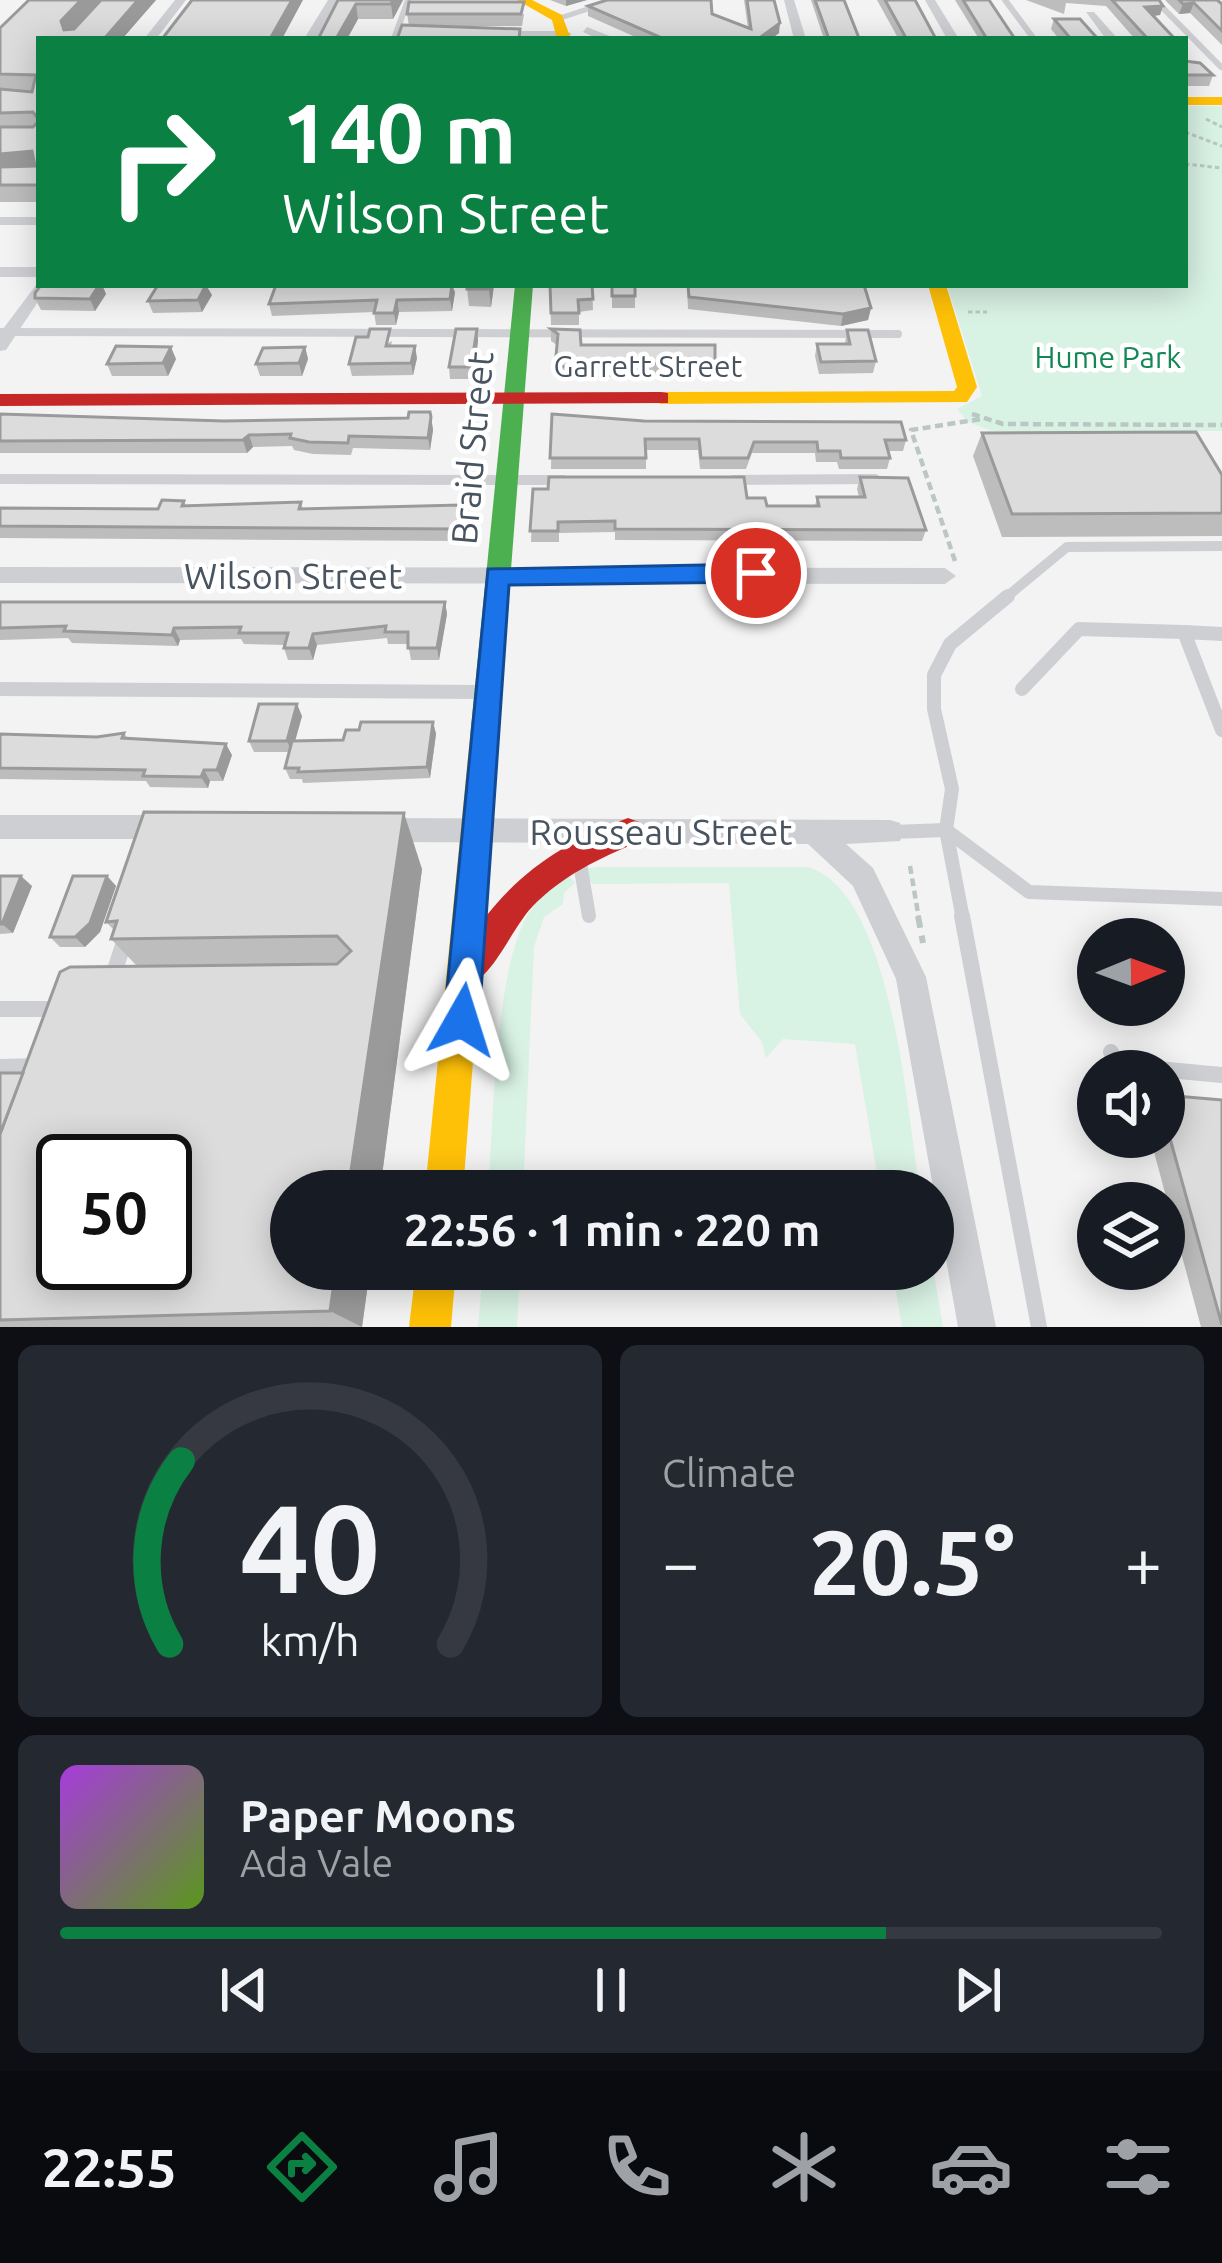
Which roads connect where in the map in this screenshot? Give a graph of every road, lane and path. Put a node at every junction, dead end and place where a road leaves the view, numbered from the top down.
1 (181, 0) edge
2 (333, 0) edge
3 (619, 0) edge
4 (789, 0) edge
5 (930, 0) edge
6 (1005, 0) edge
7 (1155, 0) edge
8 (407, 3) edge
9 (428, 6) edge
10 (1090, 14) dead end
11 (551, 19) edge
12 (468, 34) edge
13 (152, 36) edge
14 (312, 36) edge
15 (397, 36) edge
16 (599, 36) edge
17 (799, 36) edge
18 (951, 36) edge
19 (1032, 36) edge
20 (1109, 36) edge
21 (1203, 67) edge
22 (1221, 67) edge
23 (1188, 101) edge
24 (1222, 101) edge
25 (1188, 133) edge
26 (1222, 146) edge
27 (1188, 164) edge
28 (1222, 168) edge
29 (0, 221) edge
30 (36, 221) edge
31 (0, 272) edge
32 (36, 272) edge
33 (39, 288) edge
34 (524, 288) edge
35 (938, 288) edge
36 (970, 312) dead end
37 (987, 312) dead end
38 (518, 333) junction
39 (898, 334) dead end
40 (3, 337) edge
41 (0, 400) edge
42 (513, 400) junction
43 (964, 407) dead end
44 (981, 419) junction
45 (1222, 425) edge
46 (0, 479) edge
47 (922, 479) junction
48 (574, 480) edge
49 (711, 480) edge
50 (505, 481) junction
51 (1222, 547) edge
52 (0, 575) edge
53 (497, 576) junction
54 (945, 576) joint
55 (1184, 632) junction
56 (1222, 634) edge
57 (0, 689) edge
58 (1022, 689) dead end
59 (492, 692) junction
60 (1222, 730) edge
61 (0, 827) edge
62 (350, 830) edge
63 (946, 830) junction
64 (480, 831) junction
65 (628, 832) junction
66 (814, 832) junction
67 (890, 832) joint
68 (169, 834) edge
69 (578, 848) junction
70 (1222, 899) edge
71 (590, 916) dead end
72 (129, 927) edge
73 (465, 984) junction
74 (99, 1001) edge
75 (0, 1009) edge
76 (81, 1009) edge
77 (1185, 1065) edge
78 (71, 1066) edge
79 (0, 1067) edge
80 (1222, 1075) edge
81 (446, 1170) edge
82 (434, 1290) edge
83 (430, 1327) edge
84 (977, 1327) edge
85 (1039, 1327) edge

1 - 13 street
2 - 14 street
3 - 11 street
4 - 17 street
5 - 18 street
6 - 19 lane
7 - 22 lane
8 - 9 lane
8 - 15 lane
10 - 20 street
11 - 12 street
11 - 16 street
21 - 22 lane
23 - 24 main road
25 - 26 path
27 - 28 path
29 - 30 lane
31 - 32 street
33 - 40 street
34 - 38 main road, Braid Street
35 - 42 main road, Garrett Street
36 - 37 path
38 - 39 lane
38 - 40 lane
38 - 42 main road, Braid Street
41 - 42 main road, Garrett Street
42 - 50 main road, Braid Street
43 - 44 path
44 - 45 path
44 - 47 path
46 - 50 lane
47 - 49 lane
47 - 54 path
48 - 50 lane
50 - 53 main road, Braid Street
51 - 63 lane
52 - 53 street, Wilson Street
53 - 54 street, Wilson Street
53 - 59 main road, Braid Street
55 - 56 lane
55 - 58 lane
55 - 60 lane
57 - 59 lane
59 - 64 main road, Braid Street
61 - 68 street
62 - 64 street, Rousseau Street
63 - 67 lane
63 - 70 lane
63 - 85 lane
64 - 65 street, Rousseau Street
64 - 73 main road, Braid Street
65 - 66 street, Rousseau Street
65 - 69 main road
66 - 67 street, Rousseau Street
66 - 84 street
69 - 71 lane
69 - 73 main road
72 - 74 lane
73 - 81 main road, Braid Street
75 - 76 lane
77 - 80 lane
78 - 79 lane
82 - 83 main road

